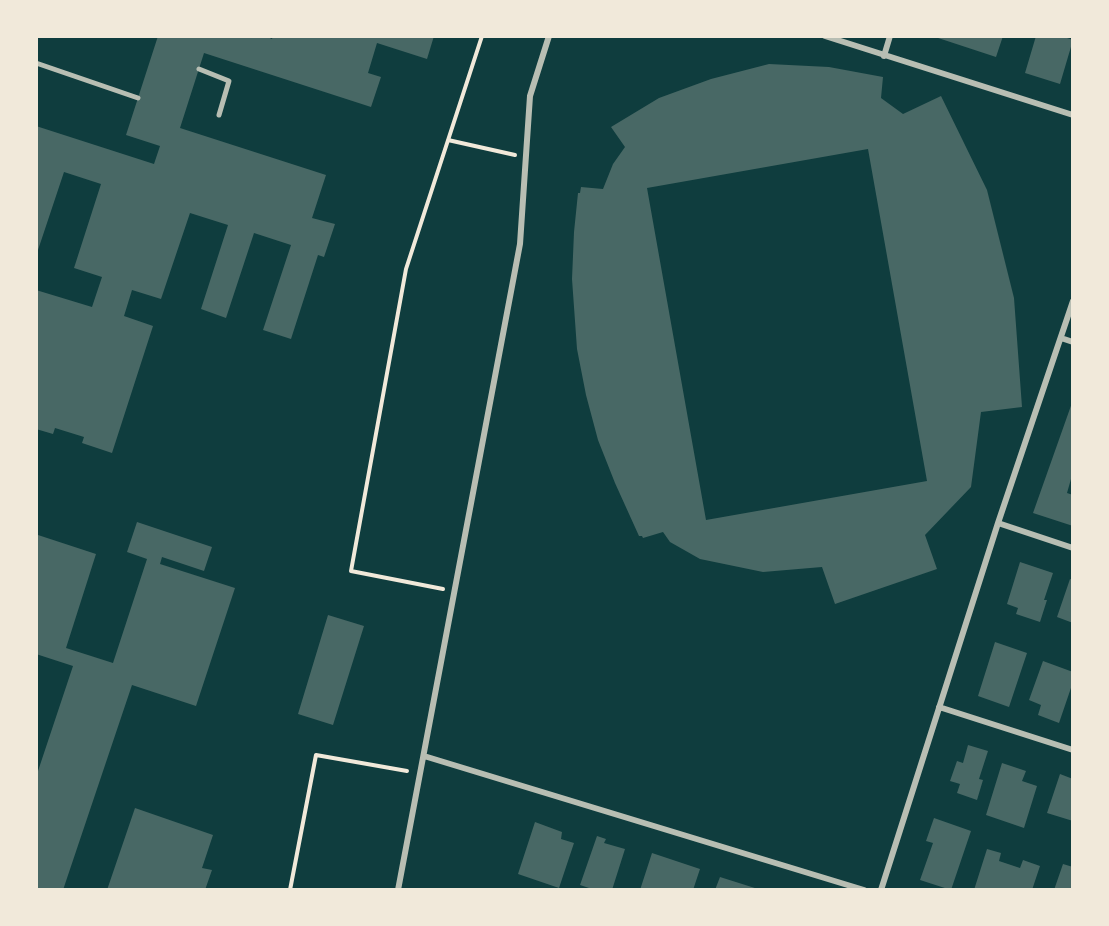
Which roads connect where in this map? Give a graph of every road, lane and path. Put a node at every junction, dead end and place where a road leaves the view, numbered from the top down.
1 (482, 36) edge
2 (549, 36) edge
3 (825, 36) edge
4 (890, 36) edge
5 (884, 56) junction
6 (36, 63) edge
7 (199, 69) dead end
8 (138, 98) dead end
9 (219, 115) dead end
10 (1073, 115) edge
11 (448, 140) junction
12 (526, 157) junction
13 (1073, 301) edge
14 (1061, 338) junction
15 (1073, 342) edge
16 (998, 523) junction
17 (1073, 548) edge
18 (455, 591) junction
19 (939, 707) junction
20 (1073, 750) edge
21 (424, 756) junction
22 (421, 774) junction
23 (290, 890) edge
24 (398, 890) edge
25 (864, 890) edge
26 (881, 890) edge

1 - 11 path
2 - 12 street
3 - 5 street
4 - 5 street
5 - 10 street
6 - 8 street
7 - 9 street
11 - 12 path
11 - 18 path
12 - 18 street
13 - 14 street
14 - 15 street
14 - 16 street
16 - 17 street
16 - 19 street
18 - 21 street
19 - 20 street
19 - 26 street
21 - 22 street
21 - 25 street
22 - 23 path
22 - 24 street

